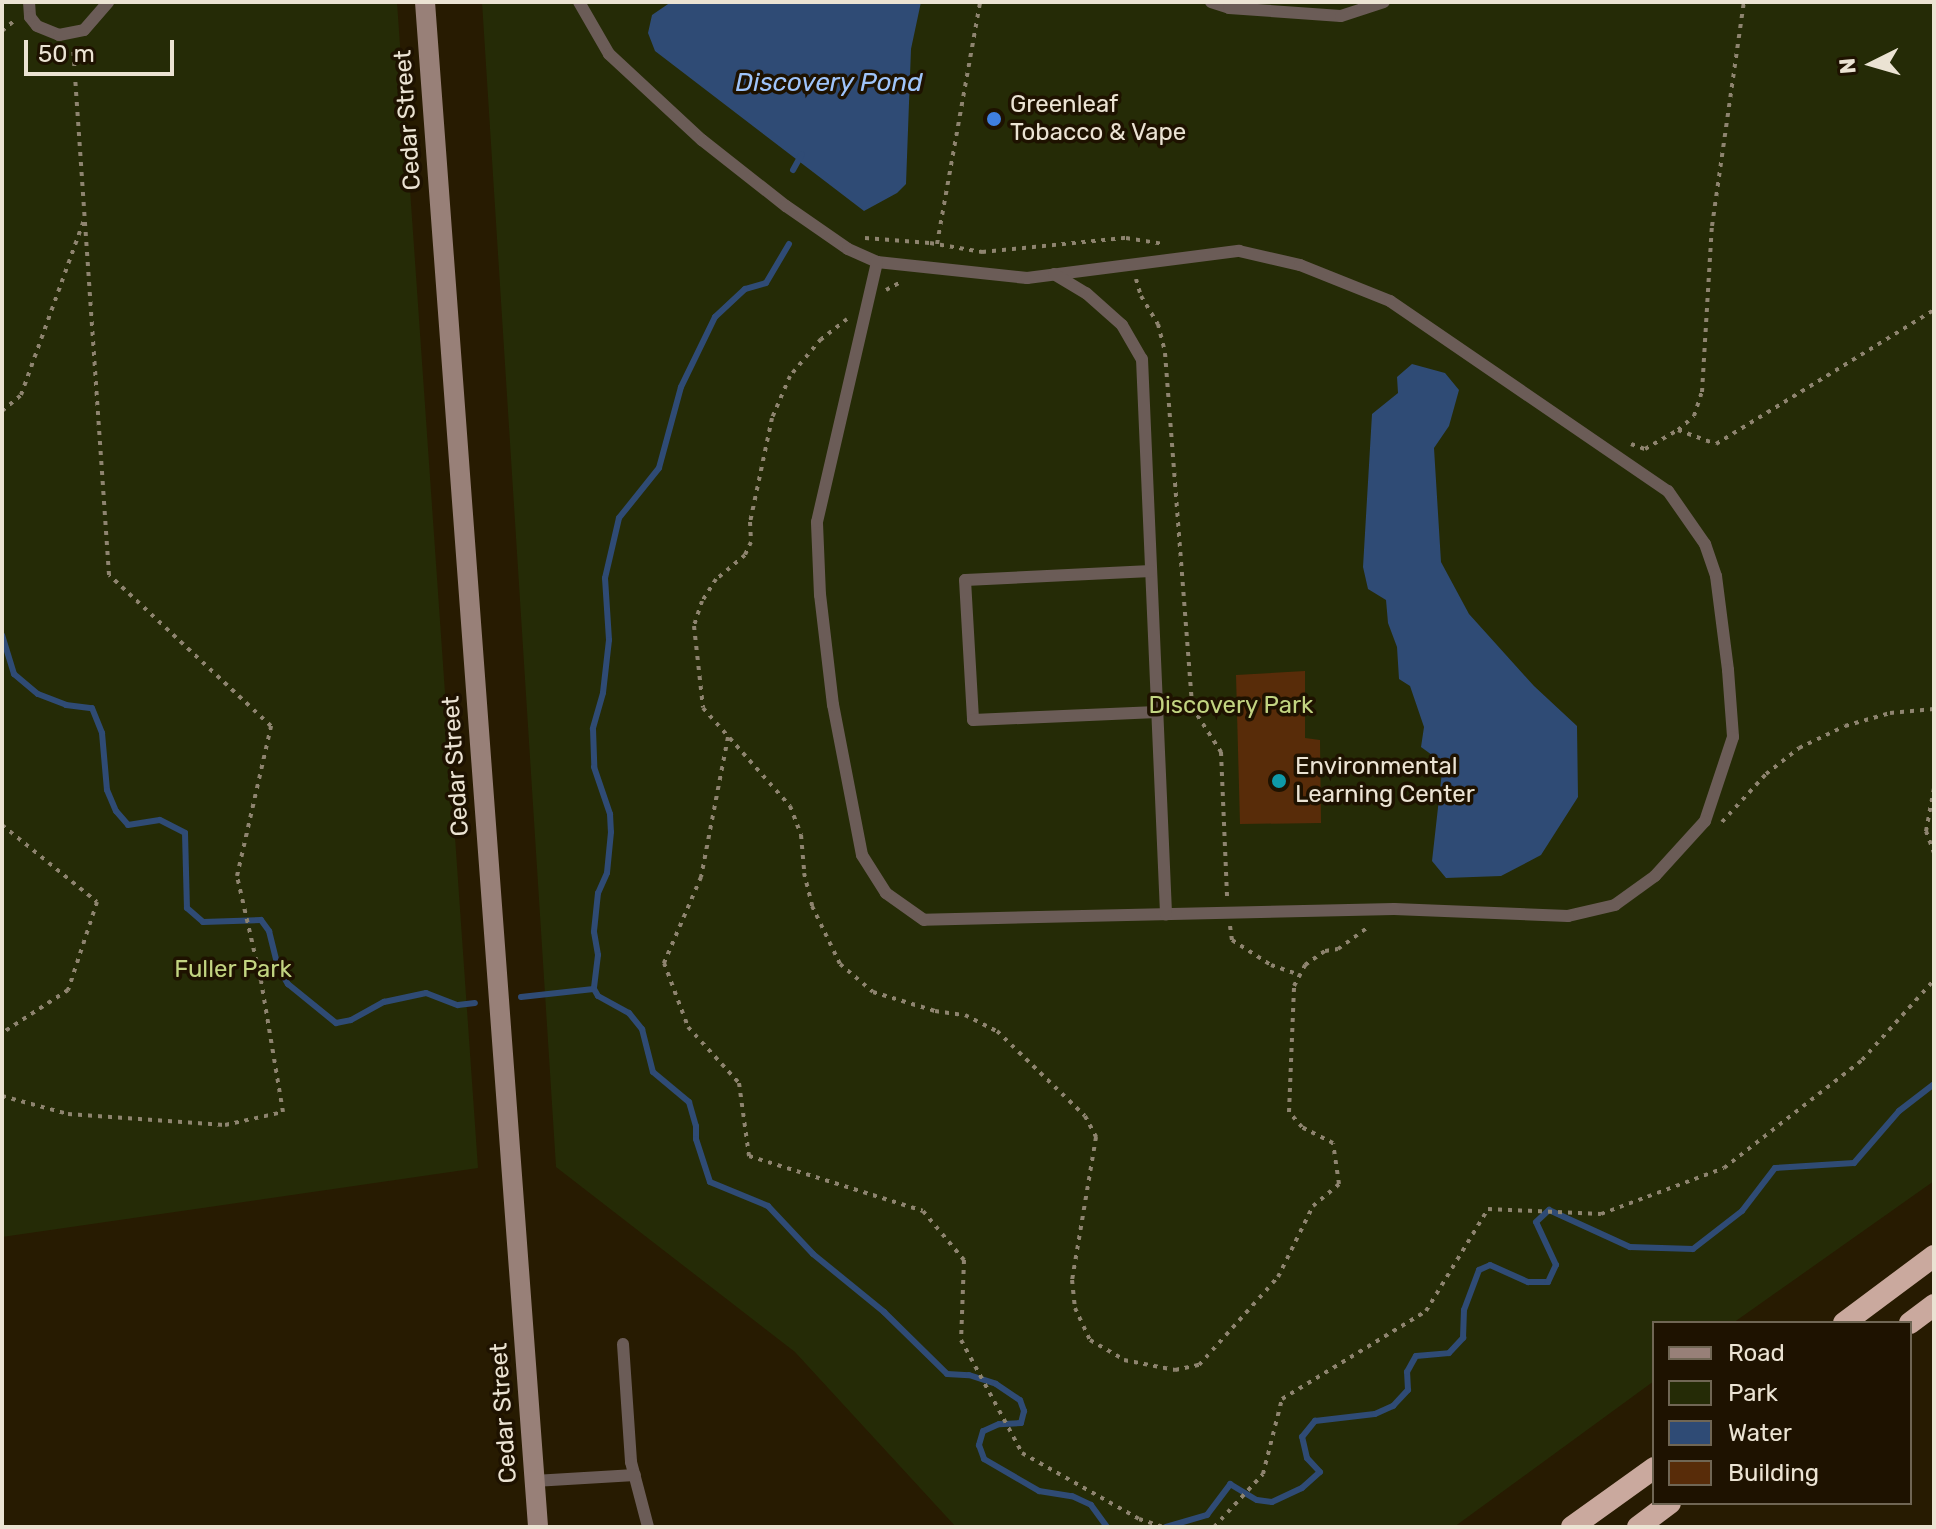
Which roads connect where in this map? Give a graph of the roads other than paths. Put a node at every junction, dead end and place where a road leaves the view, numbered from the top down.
1 (29, 2) edge
2 (108, 2) edge
3 (425, 2) edge
4 (579, 2) edge
5 (1211, 2) edge
6 (1384, 2) edge
7 (877, 262) junction
8 (1054, 274) junction
9 (1151, 571) junction
10 (1157, 712) junction
11 (1166, 914) junction
12 (1934, 1256) edge
13 (1934, 1305) edge
14 (1847, 1321) edge
15 (1912, 1322) edge
16 (623, 1344) dead end
17 (1652, 1469) edge
18 (635, 1475) junction
19 (534, 1481) junction
20 (1667, 1505) edge
21 (538, 1527) edge
22 (648, 1527) edge
23 (1572, 1527) edge
24 (1638, 1527) edge

1 - 2 lane
3 - 19 main road, Cedar Street
4 - 7 lane
5 - 6 lane
7 - 8 lane
7 - 11 lane
8 - 9 lane
8 - 11 lane
9 - 10 lane
9 - 10 lane
10 - 11 lane
12 - 14 highway
13 - 15 highway
16 - 18 lane
17 - 23 highway
18 - 19 lane
18 - 22 lane
19 - 21 main road, Cedar Street
20 - 24 highway

